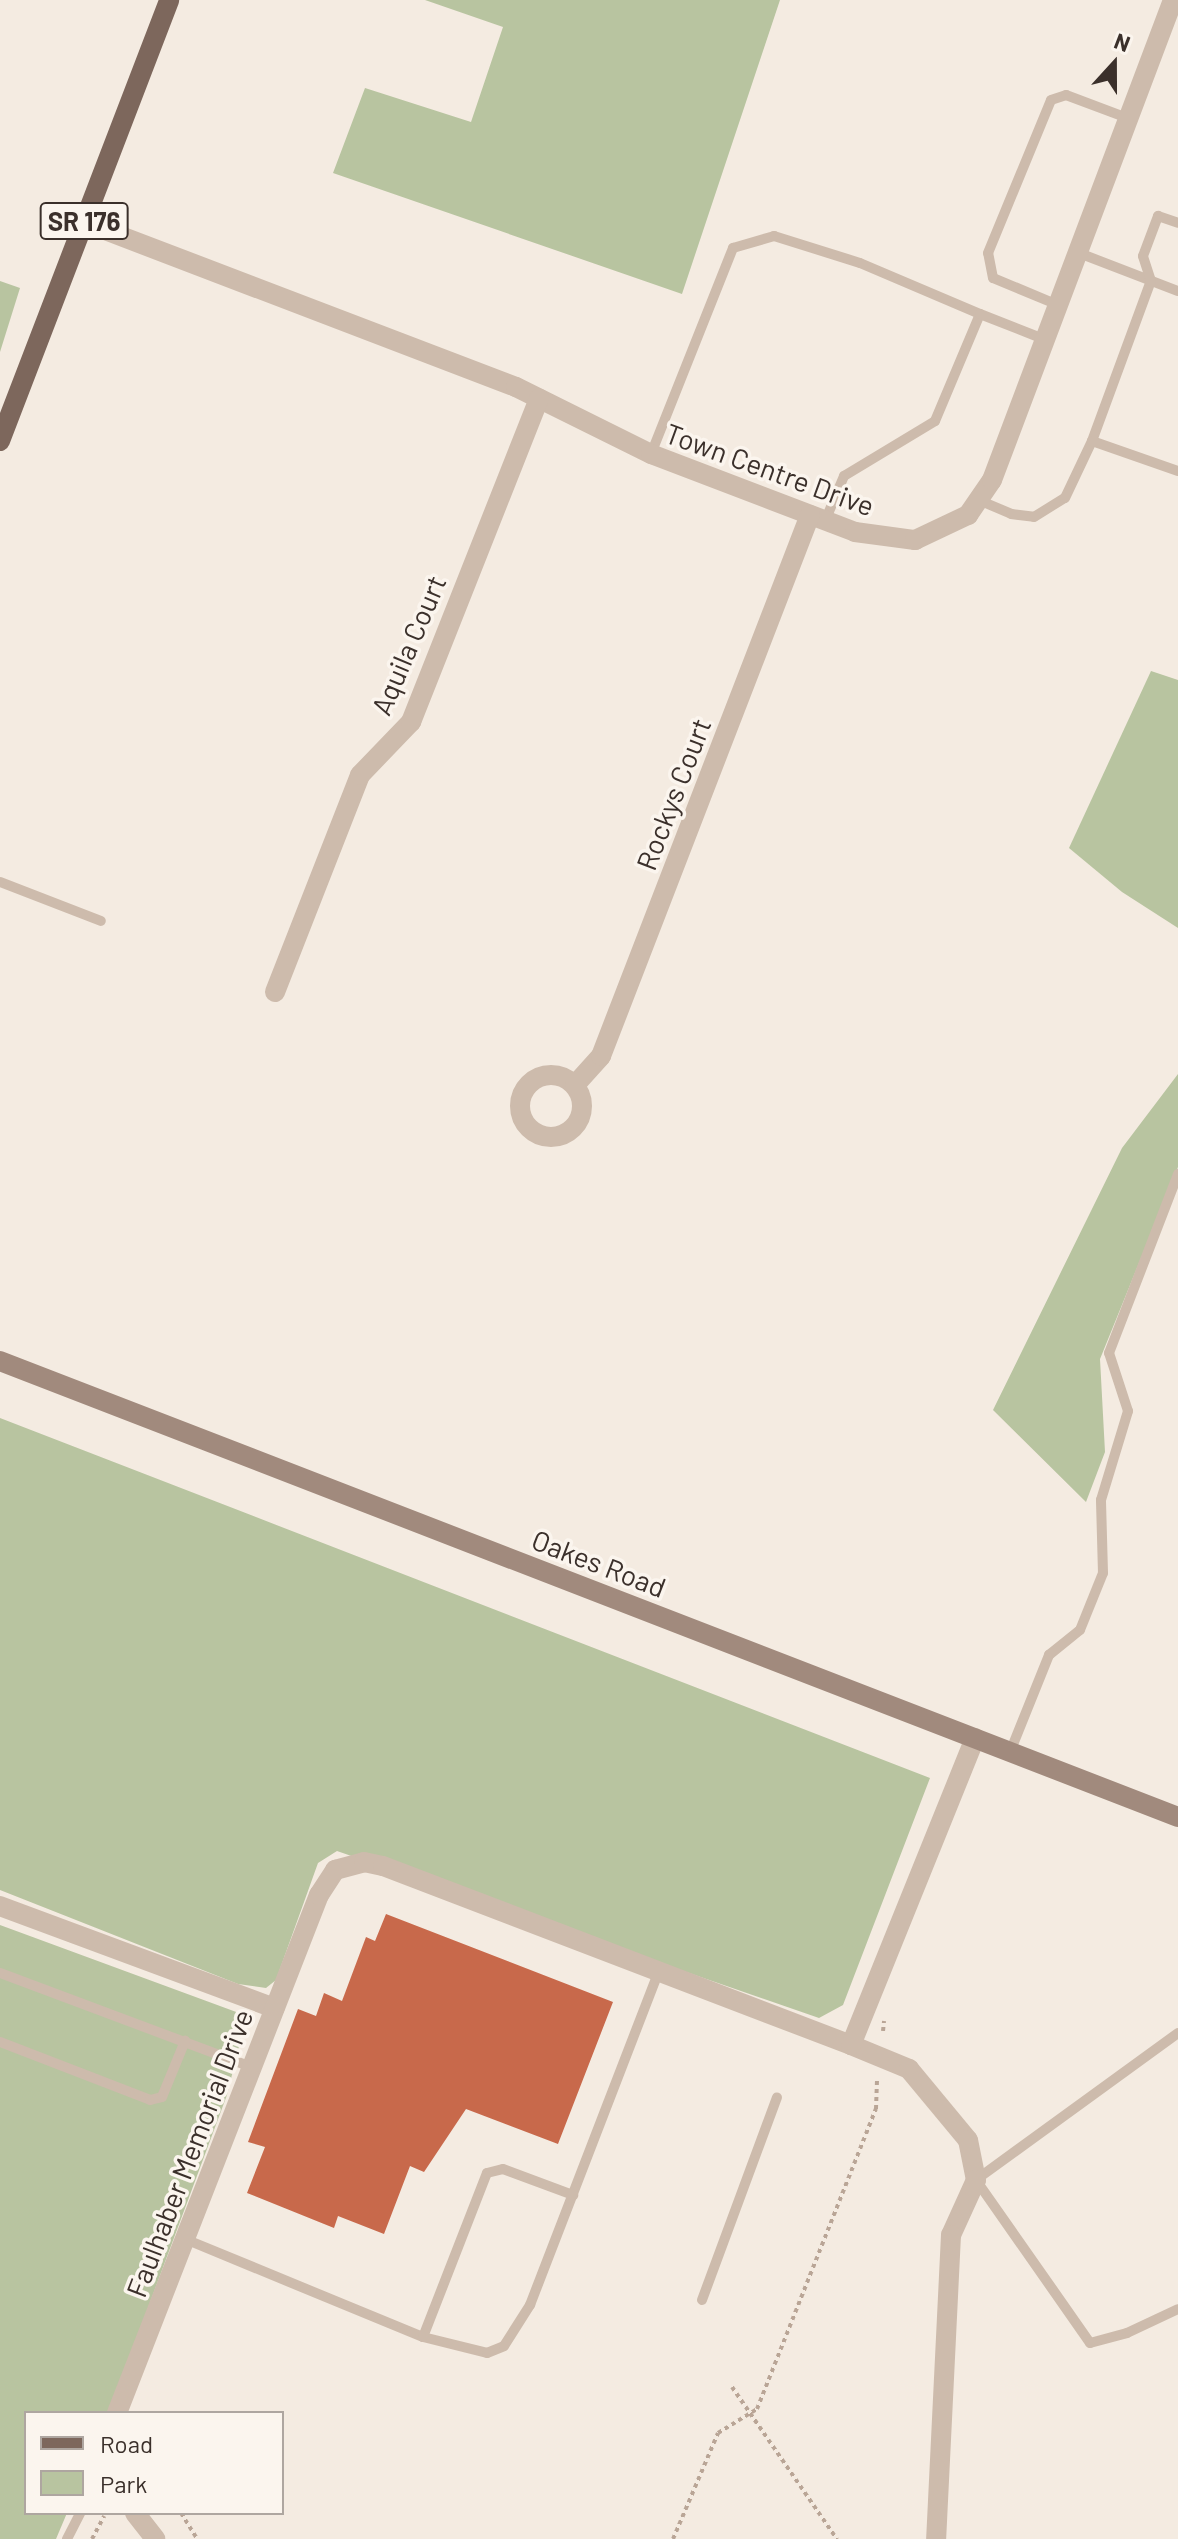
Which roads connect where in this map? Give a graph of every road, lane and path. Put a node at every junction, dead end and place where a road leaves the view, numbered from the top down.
1 (169, 0) edge
2 (1173, 0) edge
3 (1130, 119) junction
4 (84, 222) junction
5 (1178, 223) edge
6 (1079, 253) junction
7 (1151, 281) junction
8 (1178, 291) edge
9 (1059, 306) junction
10 (980, 314) junction
11 (1046, 340) junction
12 (539, 398) junction
13 (6, 406) edge
14 (0, 441) edge
15 (1092, 441) junction
16 (651, 454) junction
17 (1178, 471) edge
18 (981, 501) junction
19 (818, 518) junction
20 (0, 882) edge
21 (101, 921) dead end
22 (275, 992) dead end
23 (575, 1085) dead end
24 (1178, 1174) edge
25 (0, 1361) edge
26 (975, 1738) junction
27 (1010, 1752) junction
28 (1178, 1817) edge
29 (0, 1906) edge
30 (660, 1969) junction
31 (0, 1973) edge
32 (275, 2008) junction
33 (1178, 2033) edge
34 (185, 2041) junction
35 (0, 2042) edge
36 (851, 2045) junction
37 (252, 2067) junction
38 (877, 2078) dead end
39 (777, 2097) dead end
40 (976, 2180) junction
41 (573, 2195) junction
42 (185, 2239) junction
43 (702, 2300) dead end
44 (1178, 2309) edge
45 (423, 2337) junction
46 (732, 2387) dead end
47 (118, 2411) edge
48 (750, 2414) junction
49 (79, 2515) edge
50 (137, 2515) edge
51 (182, 2515) edge
52 (104, 2516) dead end
53 (67, 2539) edge
54 (92, 2539) edge
55 (155, 2539) edge
56 (197, 2539) edge
57 (673, 2539) edge
58 (837, 2539) edge
59 (936, 2539) edge

1 - 4 main road, SR 176
2 - 3 street, Town Centre Drive
3 - 6 street, Town Centre Drive
3 - 9 lane
4 - 12 street, Town Centre Drive
4 - 13 main road, SR 176
5 - 7 lane
6 - 7 lane
6 - 9 street, Town Centre Drive
7 - 8 lane
7 - 15 lane
9 - 11 street, Town Centre Drive
10 - 11 lane
10 - 16 lane
10 - 19 lane
11 - 18 street, Town Centre Drive
12 - 16 street, Town Centre Drive
12 - 22 street, Aquila Court
13 - 14 main road, SR 176
15 - 17 lane
15 - 18 lane
16 - 19 street, Town Centre Drive
18 - 19 street, Town Centre Drive
19 - 23 street, Rockys Court
20 - 21 lane
24 - 27 lane
25 - 26 street, Oakes Road
26 - 27 street, Oakes Road
26 - 36 street
27 - 28 street, Oakes Road
29 - 32 street, Faulhaber Memorial Drive
30 - 32 street
30 - 36 street
30 - 41 lane
31 - 34 lane
32 - 37 street, Faulhaber Memorial Drive
33 - 40 lane
34 - 35 lane
34 - 37 lane
36 - 40 street
37 - 42 street, Faulhaber Memorial Drive
38 - 48 path
39 - 43 lane
40 - 44 lane
40 - 59 street
41 - 45 lane
41 - 45 lane
42 - 45 lane
42 - 47 street, Faulhaber Memorial Drive
46 - 48 path
48 - 57 path
48 - 58 path
49 - 53 lane
50 - 55 street
51 - 56 path
52 - 54 path

